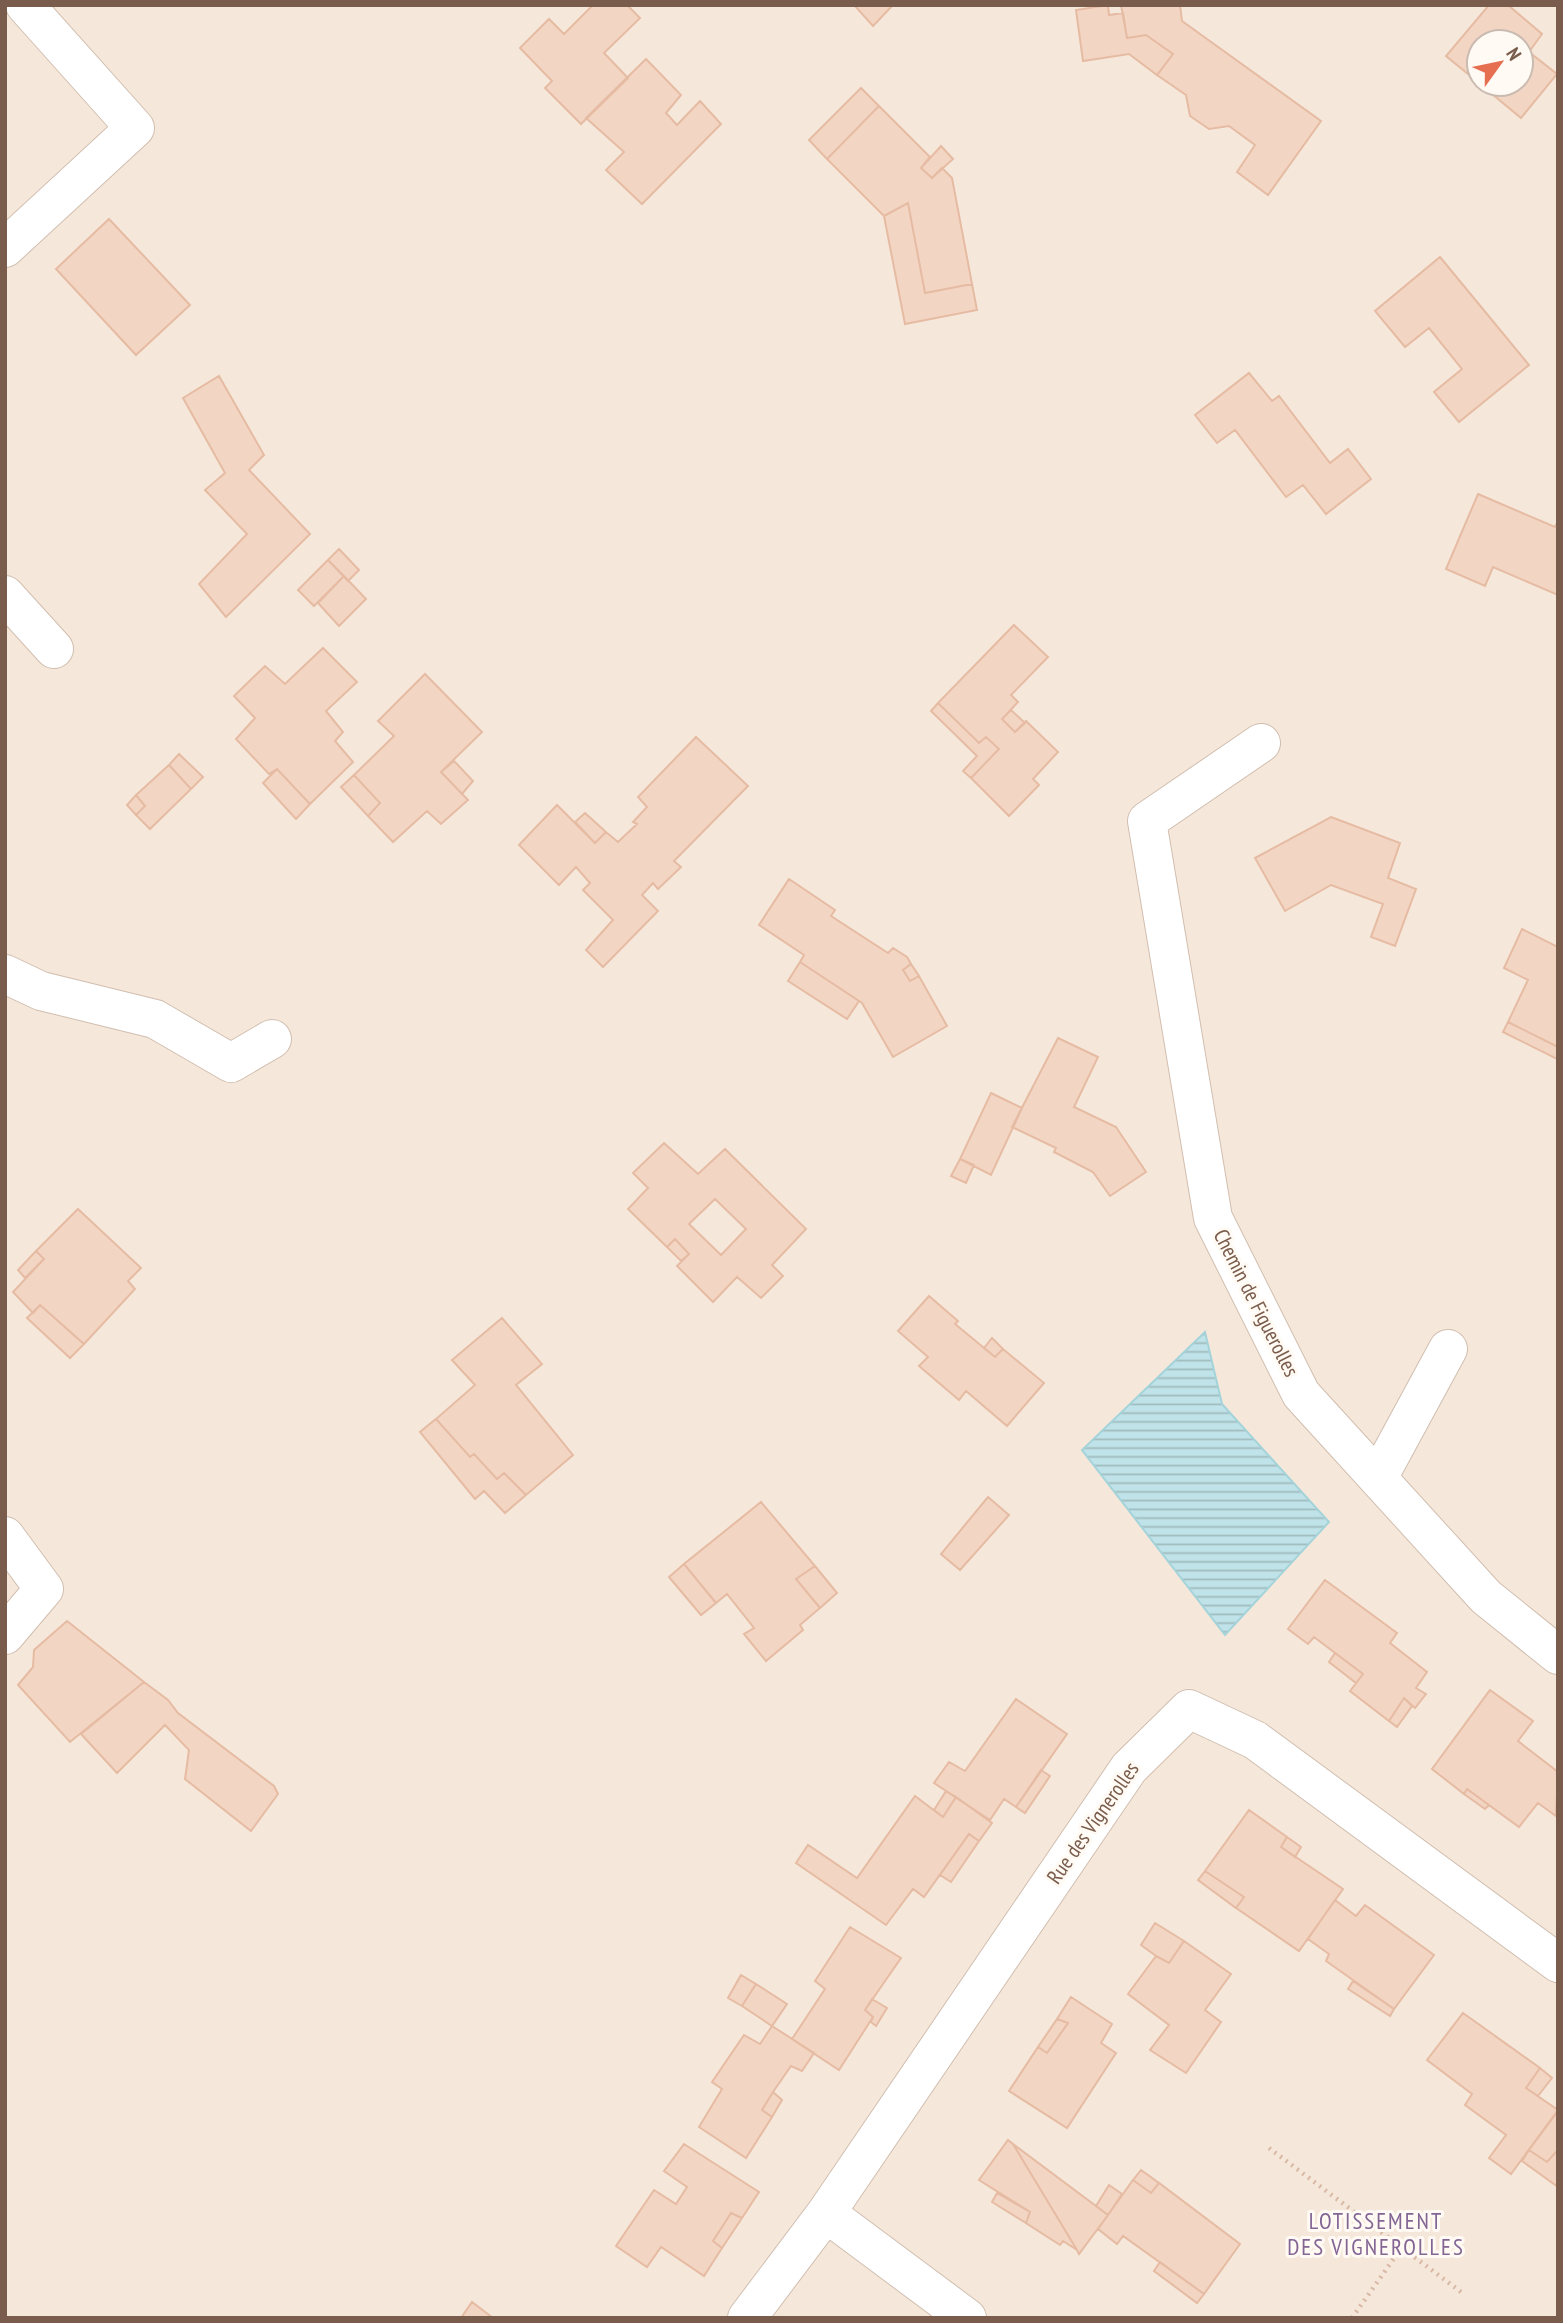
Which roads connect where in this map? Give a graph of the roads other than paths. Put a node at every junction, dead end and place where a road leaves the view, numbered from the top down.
1 (25, 5) edge
2 (5, 248) edge
3 (5, 595) edge
4 (54, 649) dead end
5 (1261, 743) dead end
6 (5, 974) edge
7 (272, 1039) dead end
8 (1448, 1349) dead end
9 (1378, 1478) junction
10 (5, 1536) edge
11 (5, 1635) edge
12 (1558, 1655) edge
13 (1558, 1963) edge
14 (826, 2213) junction
15 (747, 2318) edge
16 (967, 2318) edge

1 - 2 street
3 - 4 street
5 - 9 street, Chemin de Figuerolles
6 - 7 street
8 - 9 street
9 - 12 street, Chemin de Figuerolles
10 - 11 street
13 - 14 street, Rue des Vignerolles
14 - 15 street, Rue des Vignerolles
14 - 16 street

